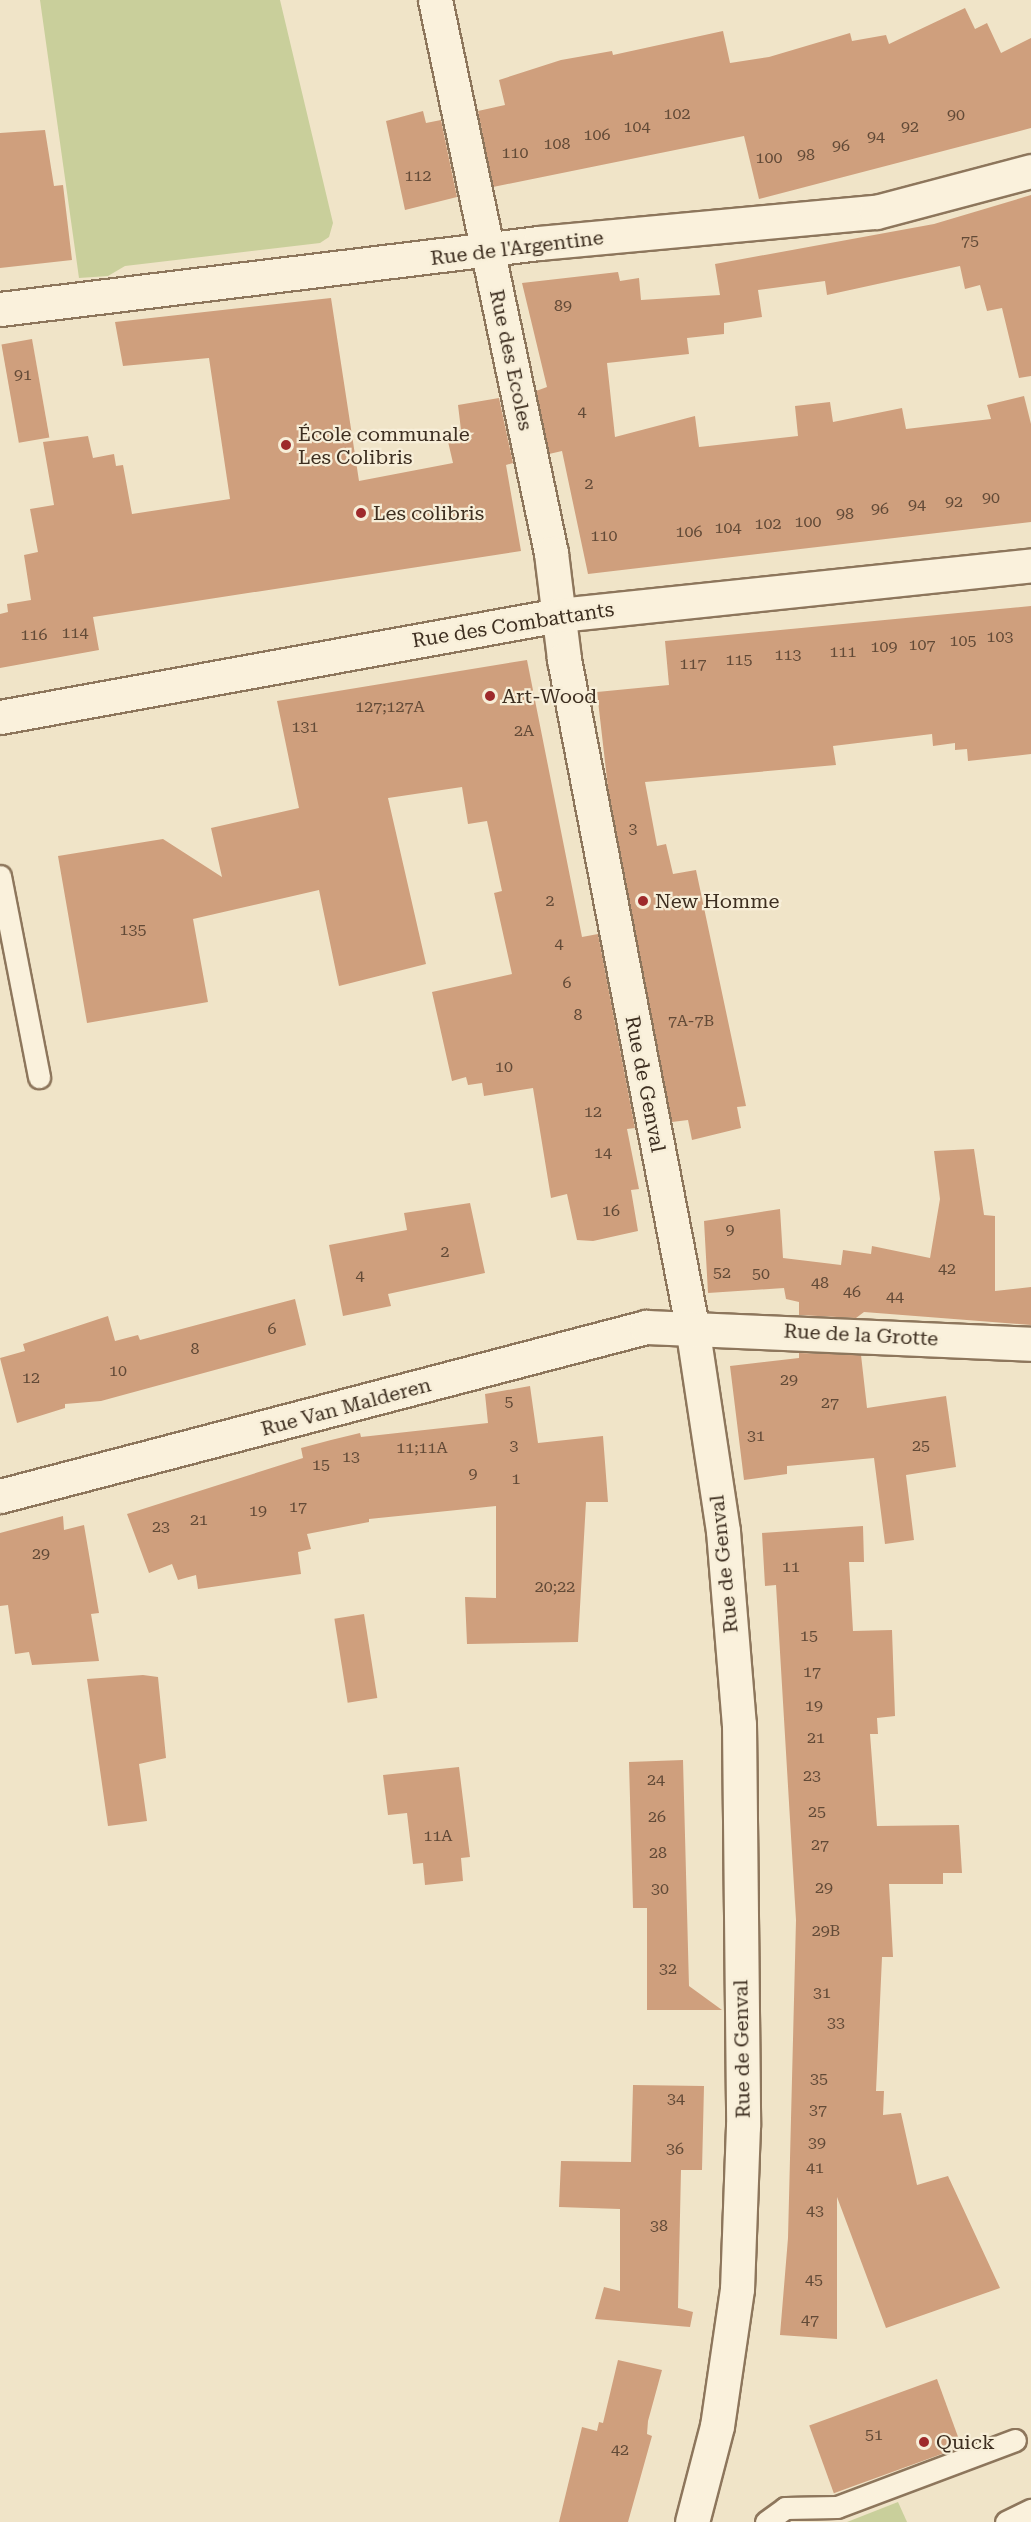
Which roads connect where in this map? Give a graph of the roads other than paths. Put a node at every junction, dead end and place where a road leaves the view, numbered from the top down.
1 (435, 0) edge
2 (1031, 171) edge
3 (490, 250) junction
4 (0, 309) edge
5 (1031, 565) edge
6 (559, 615) junction
7 (0, 717) edge
8 (0, 876) edge
9 (39, 1077) dead end
10 (692, 1326) junction
11 (1031, 1344) edge
12 (0, 1496) edge
13 (1015, 2440) dead end
14 (1031, 2510) edge
15 (692, 2522) edge
16 (766, 2522) edge
17 (1006, 2522) edge

1 - 3 street, Rue des Ecoles
2 - 3 street, Rue de l'Argentine
3 - 4 street, Rue de l'Argentine
3 - 6 street, Rue des Ecoles
5 - 6 street, Rue des Combattants
6 - 7 street, Rue des Combattants
6 - 10 street, Rue de Genval
8 - 9 lane
10 - 11 street, Rue de la Grotte
10 - 12 street, Rue Van Malderen
10 - 15 street, Rue de Genval
13 - 16 lane
14 - 17 lane

